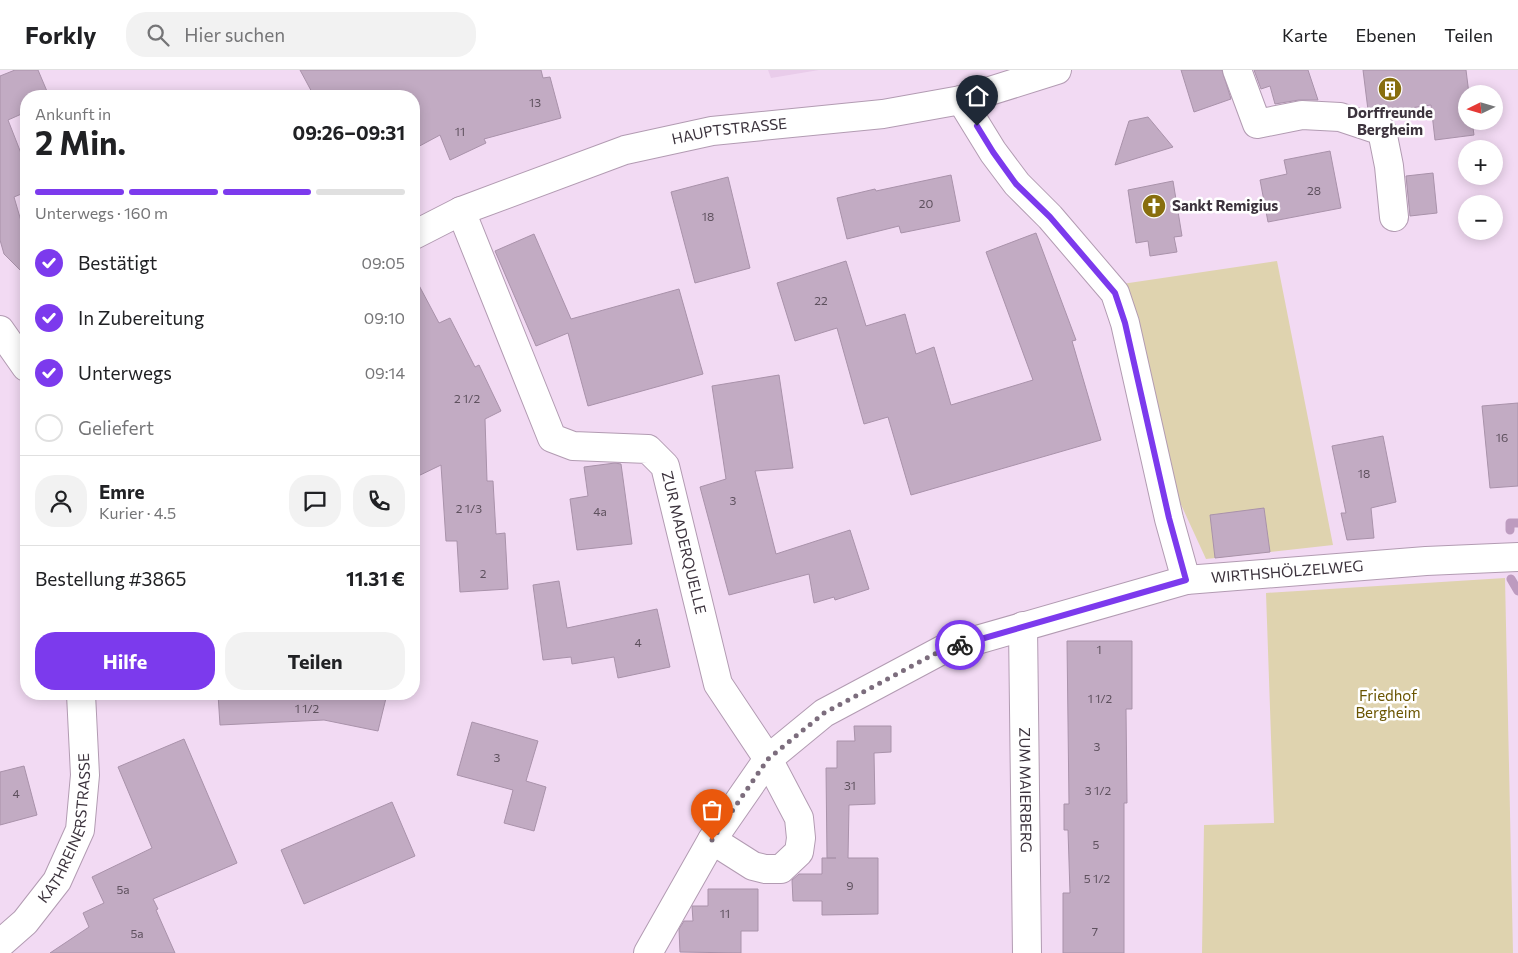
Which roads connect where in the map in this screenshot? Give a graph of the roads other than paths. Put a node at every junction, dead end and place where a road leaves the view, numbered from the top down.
1 (1057, 70) edge
2 (1237, 70) edge
3 (961, 100) junction
4 (461, 211) junction
5 (1394, 218) dead end
6 (420, 232) edge
7 (0, 330) edge
8 (20, 358) edge
9 (1518, 557) edge
10 (1186, 580) junction
11 (1023, 626) junction
12 (82, 700) edge
13 (768, 759) junction
14 (712, 840) junction
15 (0, 944) edge
16 (648, 953) edge
17 (1027, 953) edge

1 - 3 street, HAUPTSTRASSE
2 - 5 street
3 - 4 street, HAUPTSTRASSE
3 - 10 street
4 - 6 street, HAUPTSTRASSE
4 - 13 street, ZUR MADERQUELLE
7 - 8 street
9 - 10 street, WIRTHSHÖLZELWEG
10 - 11 street, WIRTHSHÖLZELWEG
11 - 13 street, WIRTHSHÖLZELWEG
11 - 17 street, ZUM MAIERBERG
12 - 15 street, KATHREINERSTRASSE
13 - 14 street
13 - 14 street, ZUR MADERQUELLE
14 - 16 street

